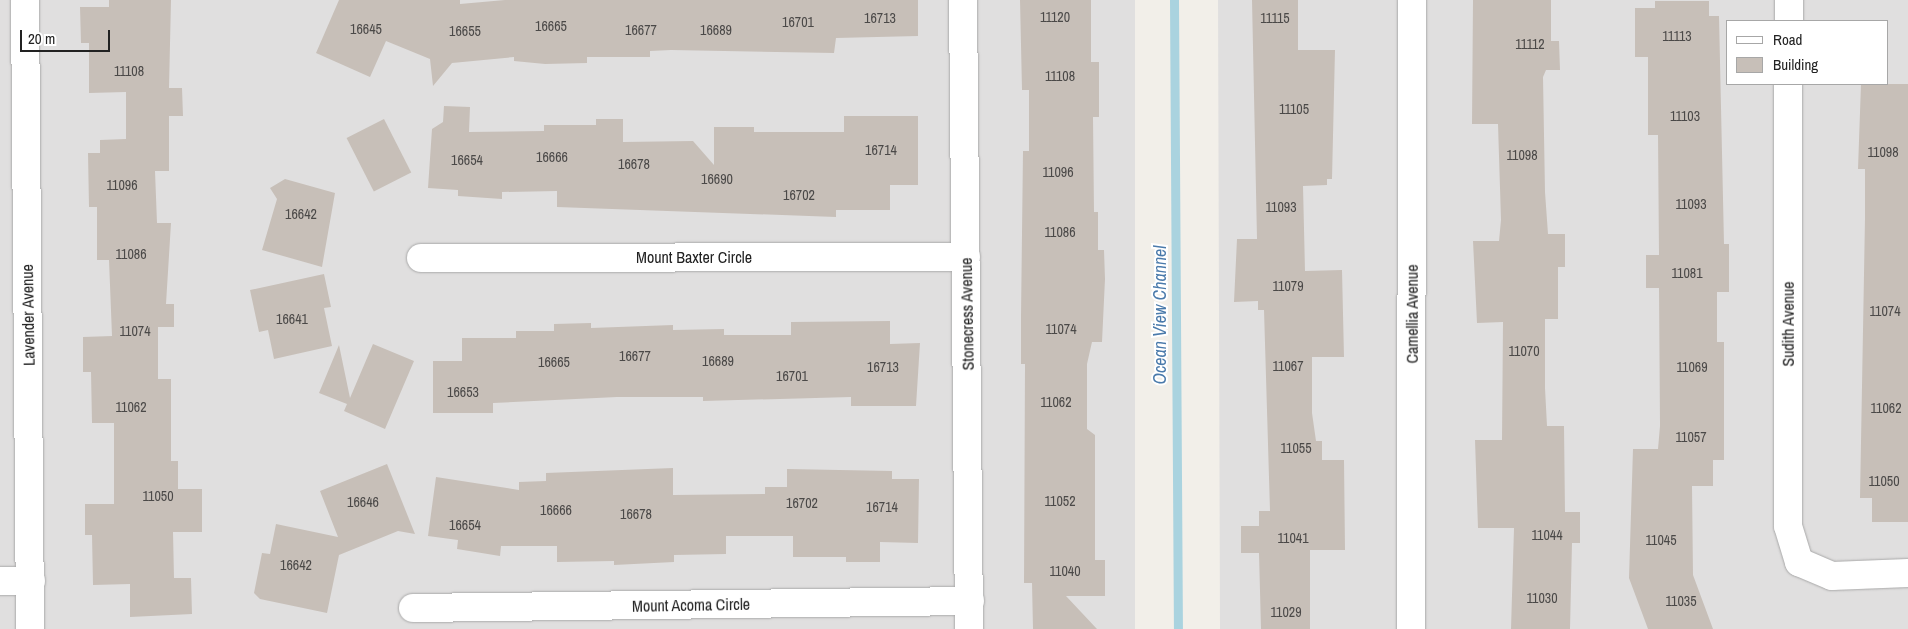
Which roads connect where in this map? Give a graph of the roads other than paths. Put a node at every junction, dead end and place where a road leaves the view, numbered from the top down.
1 (25, 0) edge
2 (963, 0) edge
3 (1412, 0) edge
4 (1788, 0) edge
5 (1788, 20) edge
6 (1788, 85) edge
7 (966, 257) junction
8 (421, 258) dead end
9 (1908, 573) edge
10 (0, 581) edge
11 (30, 581) junction
12 (970, 601) junction
13 (413, 608) dead end
14 (30, 629) edge
15 (969, 629) edge
16 (1411, 629) edge

1 - 11 street, Lavender Avenue
2 - 7 street, Stonecress Avenue
3 - 16 street, Camellia Avenue
4 - 5 street
6 - 9 street, Sudith Avenue
7 - 8 street, Mount Baxter Circle
7 - 12 street, Stonecress Avenue
10 - 11 street
11 - 14 street, Lavender Avenue
12 - 13 street, Mount Acoma Circle
12 - 15 street, Stonecress Avenue

